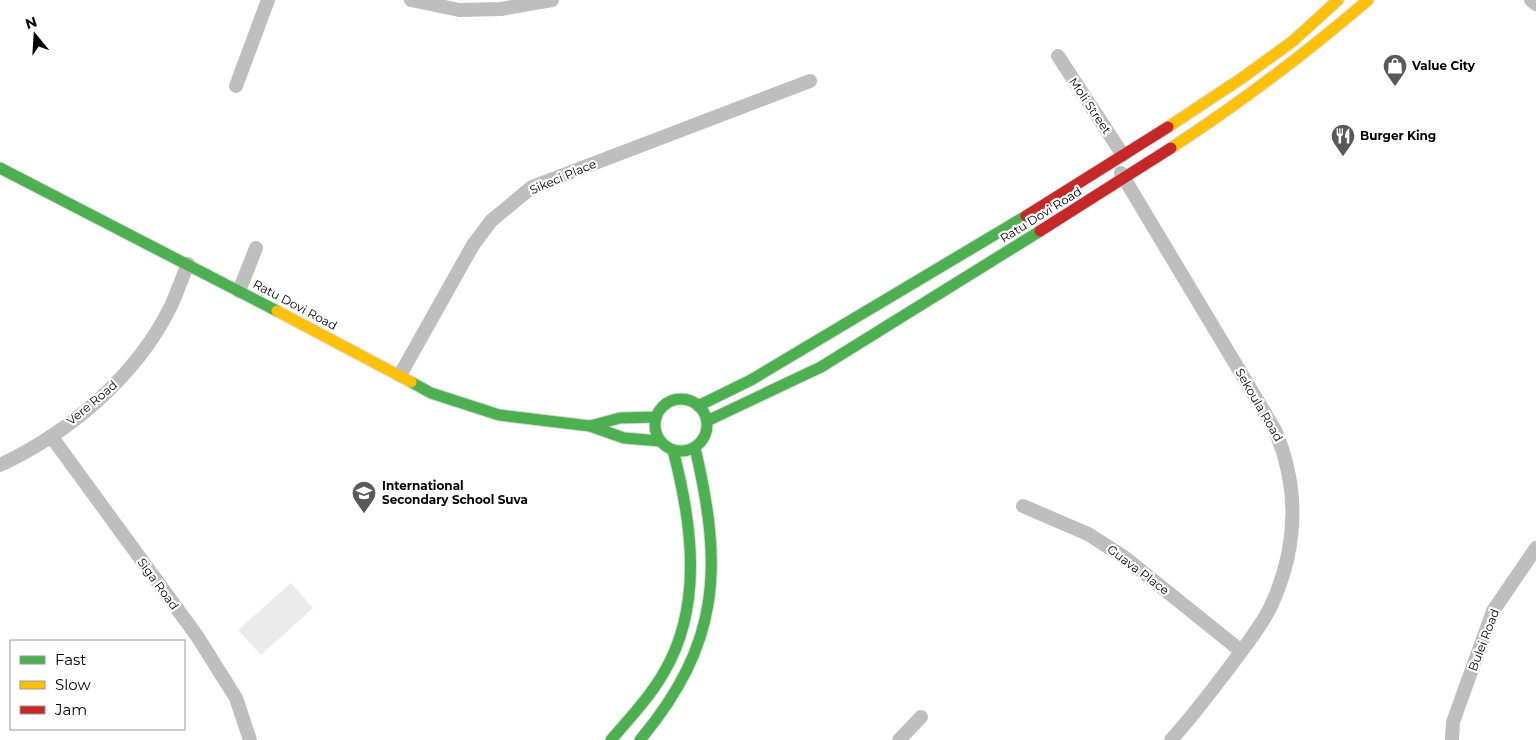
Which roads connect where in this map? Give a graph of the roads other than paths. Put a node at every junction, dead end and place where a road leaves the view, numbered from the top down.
1 (268, 0) edge
2 (412, 0) edge
3 (552, 0) edge
4 (1338, 0) edge
5 (1368, 0) edge
6 (1531, 0) edge
7 (1536, 4) edge
8 (1293, 41) junction
9 (1305, 54) junction
10 (1058, 56) dead end
11 (810, 81) dead end
12 (236, 86) dead end
13 (1119, 158) junction
14 (0, 168) edge
15 (1124, 178) junction
16 (256, 248) dead end
17 (188, 264) junction
18 (239, 291) junction
19 (400, 376) junction
20 (698, 406) junction
21 (656, 417) junction
22 (707, 421) junction
23 (590, 426) junction
24 (51, 436) junction
25 (660, 441) junction
26 (694, 448) junction
27 (673, 450) junction
28 (0, 465) edge
29 (1023, 506) dead end
30 (1536, 548) edge
31 (1241, 651) junction
32 (921, 716) dead end
33 (250, 740) edge
34 (611, 740) edge
35 (640, 740) edge
36 (899, 740) edge
37 (1171, 740) edge
38 (1452, 740) edge

1 - 12 street
2 - 3 street
4 - 8 main road, Ratu Dovi Road
5 - 9 main road, Ratu Dovi Road
6 - 7 street
8 - 9 main road
8 - 13 main road, Ratu Dovi Road
9 - 15 main road, Ratu Dovi Road
10 - 13 street, Moli Street
11 - 19 street, Sikeci Place
13 - 15 street, Moli Street
13 - 20 main road, Ratu Dovi Road
14 - 17 main road, Ratu Dovi Road
15 - 22 main road, Ratu Dovi Road
15 - 31 street, Sekoula Road
16 - 18 street
17 - 18 main road, Ratu Dovi Road
17 - 24 street, Vere Road
18 - 19 main road, Ratu Dovi Road
19 - 23 main road, Ratu Dovi Road
20 - 21 main road
20 - 22 main road
21 - 23 main road, Ratu Dovi Road
21 - 25 main road
22 - 26 main road
23 - 25 main road, Ratu Dovi Road
24 - 28 street, Vere Road
24 - 33 street, Siga Road
25 - 27 main road
26 - 27 main road
26 - 35 main road
27 - 34 main road
29 - 31 street, Guava Place
30 - 38 street, Bulei Road
31 - 37 street, Sekoula Road
32 - 36 street

